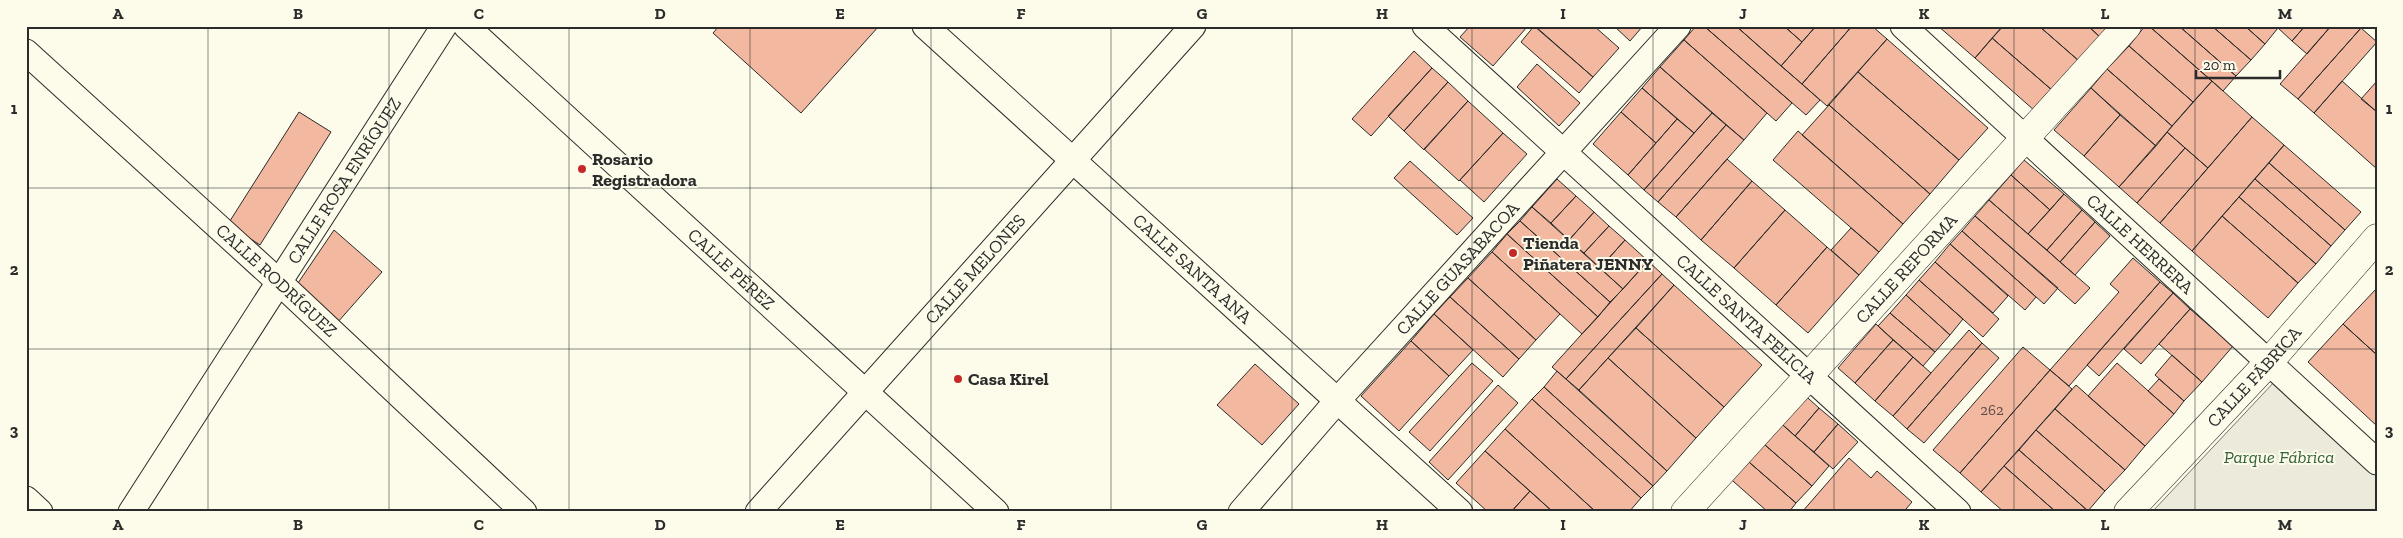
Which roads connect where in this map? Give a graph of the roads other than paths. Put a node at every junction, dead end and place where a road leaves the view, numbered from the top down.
1 (444, 26) edge
2 (466, 26) edge
3 (924, 26) edge
4 (1193, 26) edge
5 (1424, 26) edge
6 (1678, 26) edge
7 (1903, 26) edge
8 (2127, 26) edge
9 (26, 52) edge
10 (2026, 138) junction
11 (1562, 152) junction
12 (1073, 162) junction
13 (2377, 238) edge
14 (280, 283) junction
15 (2268, 362) junction
16 (1808, 375) junction
17 (866, 393) junction
18 (1337, 400) junction
19 (2377, 462) edge
20 (26, 499) edge
21 (40, 512) edge
22 (130, 512) edge
23 (524, 512) edge
24 (758, 512) edge
25 (996, 512) edge
26 (1241, 512) edge
27 (1460, 512) edge
28 (1685, 512) edge
29 (1958, 512) edge
30 (2128, 512) edge

1 - 14 street, CALLE ROSA ENRÍQUEZ
2 - 17 street, CALLE PÉREZ
3 - 12 street, CALLE SANTA ANA
4 - 12 street, CALLE MELONES
5 - 11 street, CALLE SANTA FELICIA
6 - 11 street, CALLE GUASABACOA
7 - 10 street, CALLE HERRERA
8 - 10 street, CALLE REFORMA
9 - 14 street, CALLE RODRÍGUEZ
10 - 15 street, CALLE HERRERA
10 - 16 street, CALLE REFORMA
11 - 16 street, CALLE SANTA FELICIA
11 - 18 street, CALLE GUASABACOA
12 - 17 street, CALLE MELONES
12 - 18 street, CALLE SANTA ANA
13 - 15 street, CALLE FÁBRICA
14 - 22 street, CALLE ROSA ENRÍQUEZ
14 - 23 street, CALLE RODRÍGUEZ
15 - 19 street, CALLE HERRERA
15 - 30 street, CALLE FÁBRICA
16 - 28 street, CALLE REFORMA
16 - 29 street, CALLE SANTA FELICIA
17 - 24 street, CALLE MELONES
17 - 25 street, CALLE PÉREZ
18 - 26 street, CALLE GUASABACOA
18 - 27 street, CALLE SANTA ANA
20 - 21 street

